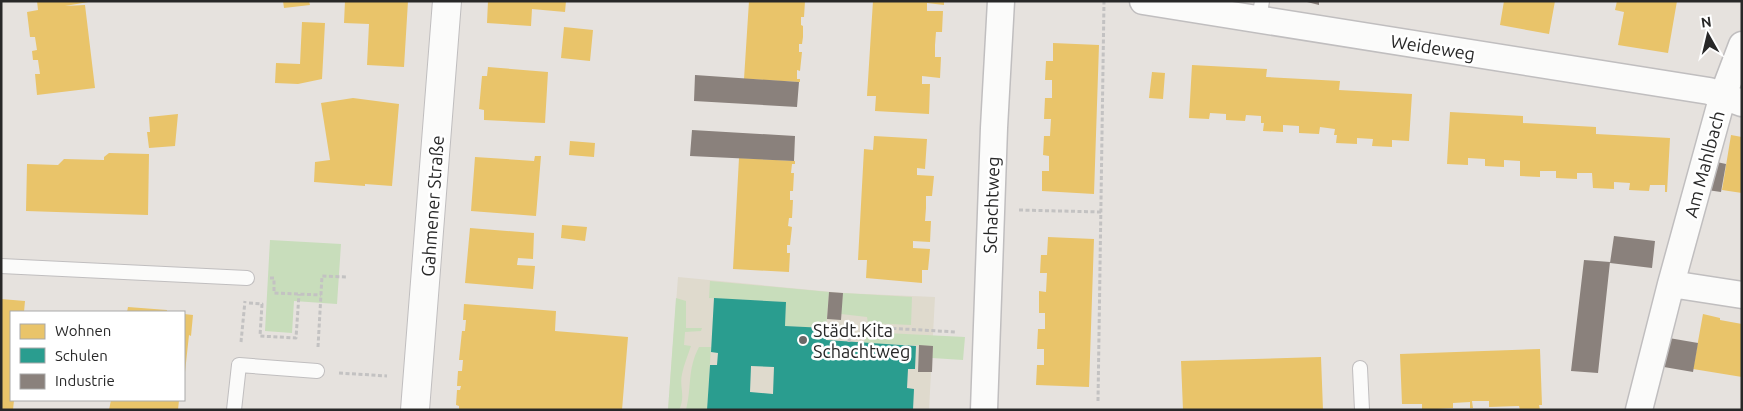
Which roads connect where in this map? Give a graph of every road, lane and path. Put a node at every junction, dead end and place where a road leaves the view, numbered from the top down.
1 (447, 1) edge
2 (1001, 1) edge
3 (1104, 1) edge
4 (1142, 1) edge
5 (1260, 11) edge
6 (1742, 45) edge
7 (1732, 99) edge
8 (991, 210) junction
9 (1101, 212) junction
10 (1, 266) edge
11 (346, 277) dead end
12 (247, 278) joint
13 (274, 278) dead end
14 (1671, 284) junction
15 (299, 294) junction
16 (321, 295) junction
17 (1742, 295) edge
18 (245, 303) junction
19 (987, 334) junction
20 (849, 342) dead end
21 (239, 365) junction
22 (1360, 368) dead end
23 (317, 371) junction
24 (418, 379) junction
25 (1098, 401) dead end
26 (234, 410) edge
27 (415, 410) edge
28 (984, 410) edge
29 (1362, 410) edge
30 (1639, 410) edge

1 - 24 main road, Gahmener Straße
2 - 8 street, Schachtweg
3 - 9 path
4 - 5 street, Weideweg
5 - 7 street, Weideweg
6 - 7 street, Am Mahlbach
7 - 14 street, Am Mahlbach
8 - 9 path
8 - 19 street, Schachtweg
9 - 25 path
10 - 12 lane
11 - 16 path
12 - 18 path
13 - 15 path
14 - 17 street
14 - 30 street, Am Mahlbach
15 - 16 path
15 - 18 path
16 - 23 path
18 - 21 path
19 - 20 path
19 - 28 street, Schachtweg
21 - 23 lane
21 - 26 lane
22 - 29 lane
23 - 24 path
24 - 27 main road, Gahmener Straße

